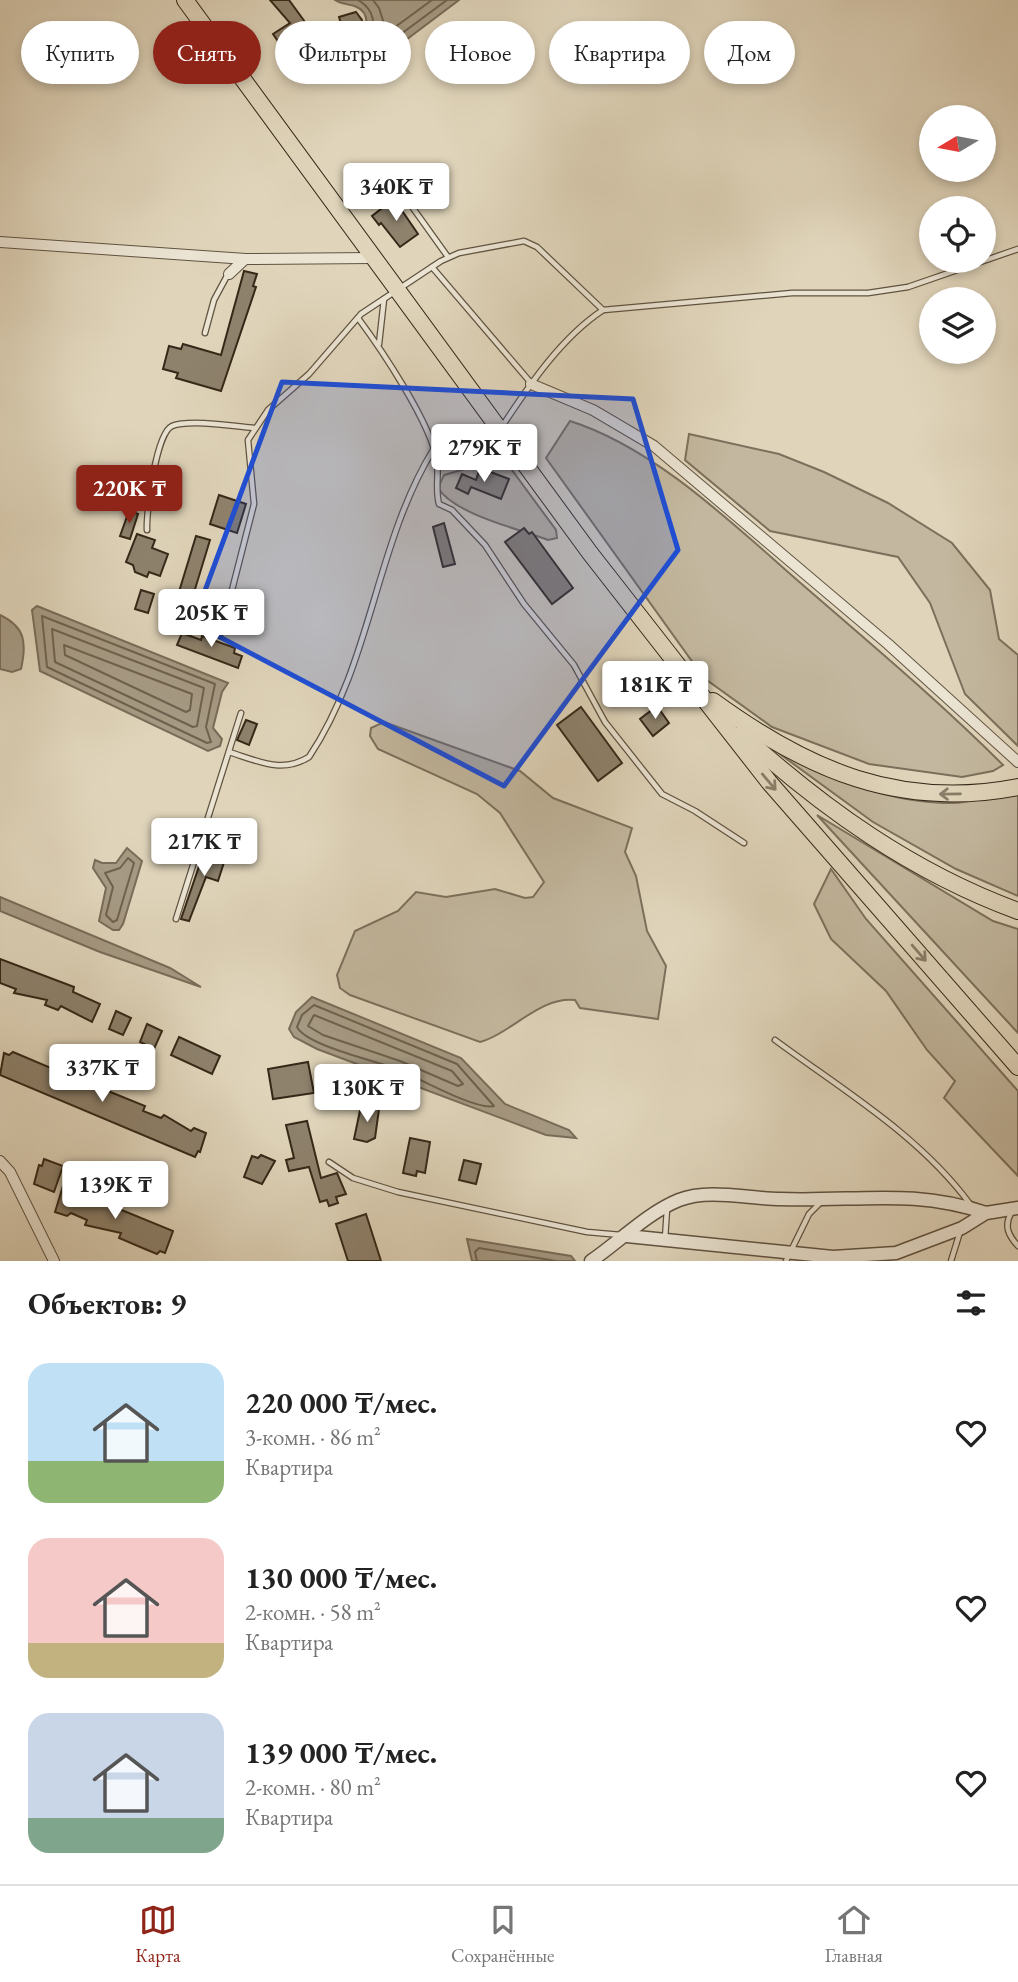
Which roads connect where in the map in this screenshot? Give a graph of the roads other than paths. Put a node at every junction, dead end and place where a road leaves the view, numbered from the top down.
1 (184, 0) edge
2 (390, 176) dead end
3 (0, 242) edge
4 (1018, 249) edge
5 (448, 257) junction
6 (373, 258) junction
7 (246, 259) junction
8 (432, 267) junction
9 (229, 274) joint
10 (391, 295) junction
11 (603, 310) junction
12 (358, 318) junction
13 (205, 333) dead end
14 (379, 345) junction
15 (531, 384) junction
16 (254, 428) junction
17 (499, 430) junction
18 (434, 449) junction
19 (147, 530) dead end
20 (221, 633) dead end
21 (697, 689) junction
22 (242, 713) dead end
23 (229, 752) junction
24 (1018, 762) edge
25 (1018, 786) edge
26 (744, 844) dead end
27 (1018, 911) edge
28 (176, 919) dead end
29 (775, 1040) dead end
30 (1018, 1067) edge
31 (0, 1161) edge
32 (329, 1162) dead end
33 (823, 1199) junction
34 (668, 1206) junction
35 (972, 1208) junction
36 (1016, 1208) edge
37 (986, 1213) junction
38 (962, 1228) junction
39 (627, 1236) junction
40 (665, 1240) junction
41 (1018, 1246) edge
42 (787, 1257) edge
43 (812, 1258) edge
44 (54, 1261) edge
45 (591, 1261) edge
46 (951, 1261) edge

1 - 6 highway
2 - 5 lane
3 - 7 street
4 - 11 lane
5 - 8 lane
5 - 11 lane
6 - 7 street
6 - 10 highway
7 - 9 street
8 - 10 lane
8 - 15 lane
9 - 13 lane
10 - 12 lane
10 - 14 lane
10 - 17 highway
11 - 15 lane
12 - 14 lane
12 - 16 lane
14 - 18 lane
15 - 17 lane
15 - 24 street
16 - 19 lane
16 - 20 lane
17 - 21 highway
18 - 23 lane
18 - 26 lane
25 -> 21 highway
21 - 27 highway
21 -> 30 highway
22 - 23 lane
23 - 28 lane
29 - 35 lane
31 - 44 street
32 - 39 lane
33 - 34 street
33 - 35 street
33 - 42 lane
34 - 39 street
34 - 40 lane
35 - 37 street
36 - 37 street
36 - 41 lane
37 - 38 street
38 - 43 street
38 - 46 lane
39 - 40 street
39 - 45 street
40 - 42 street
42 - 43 street

